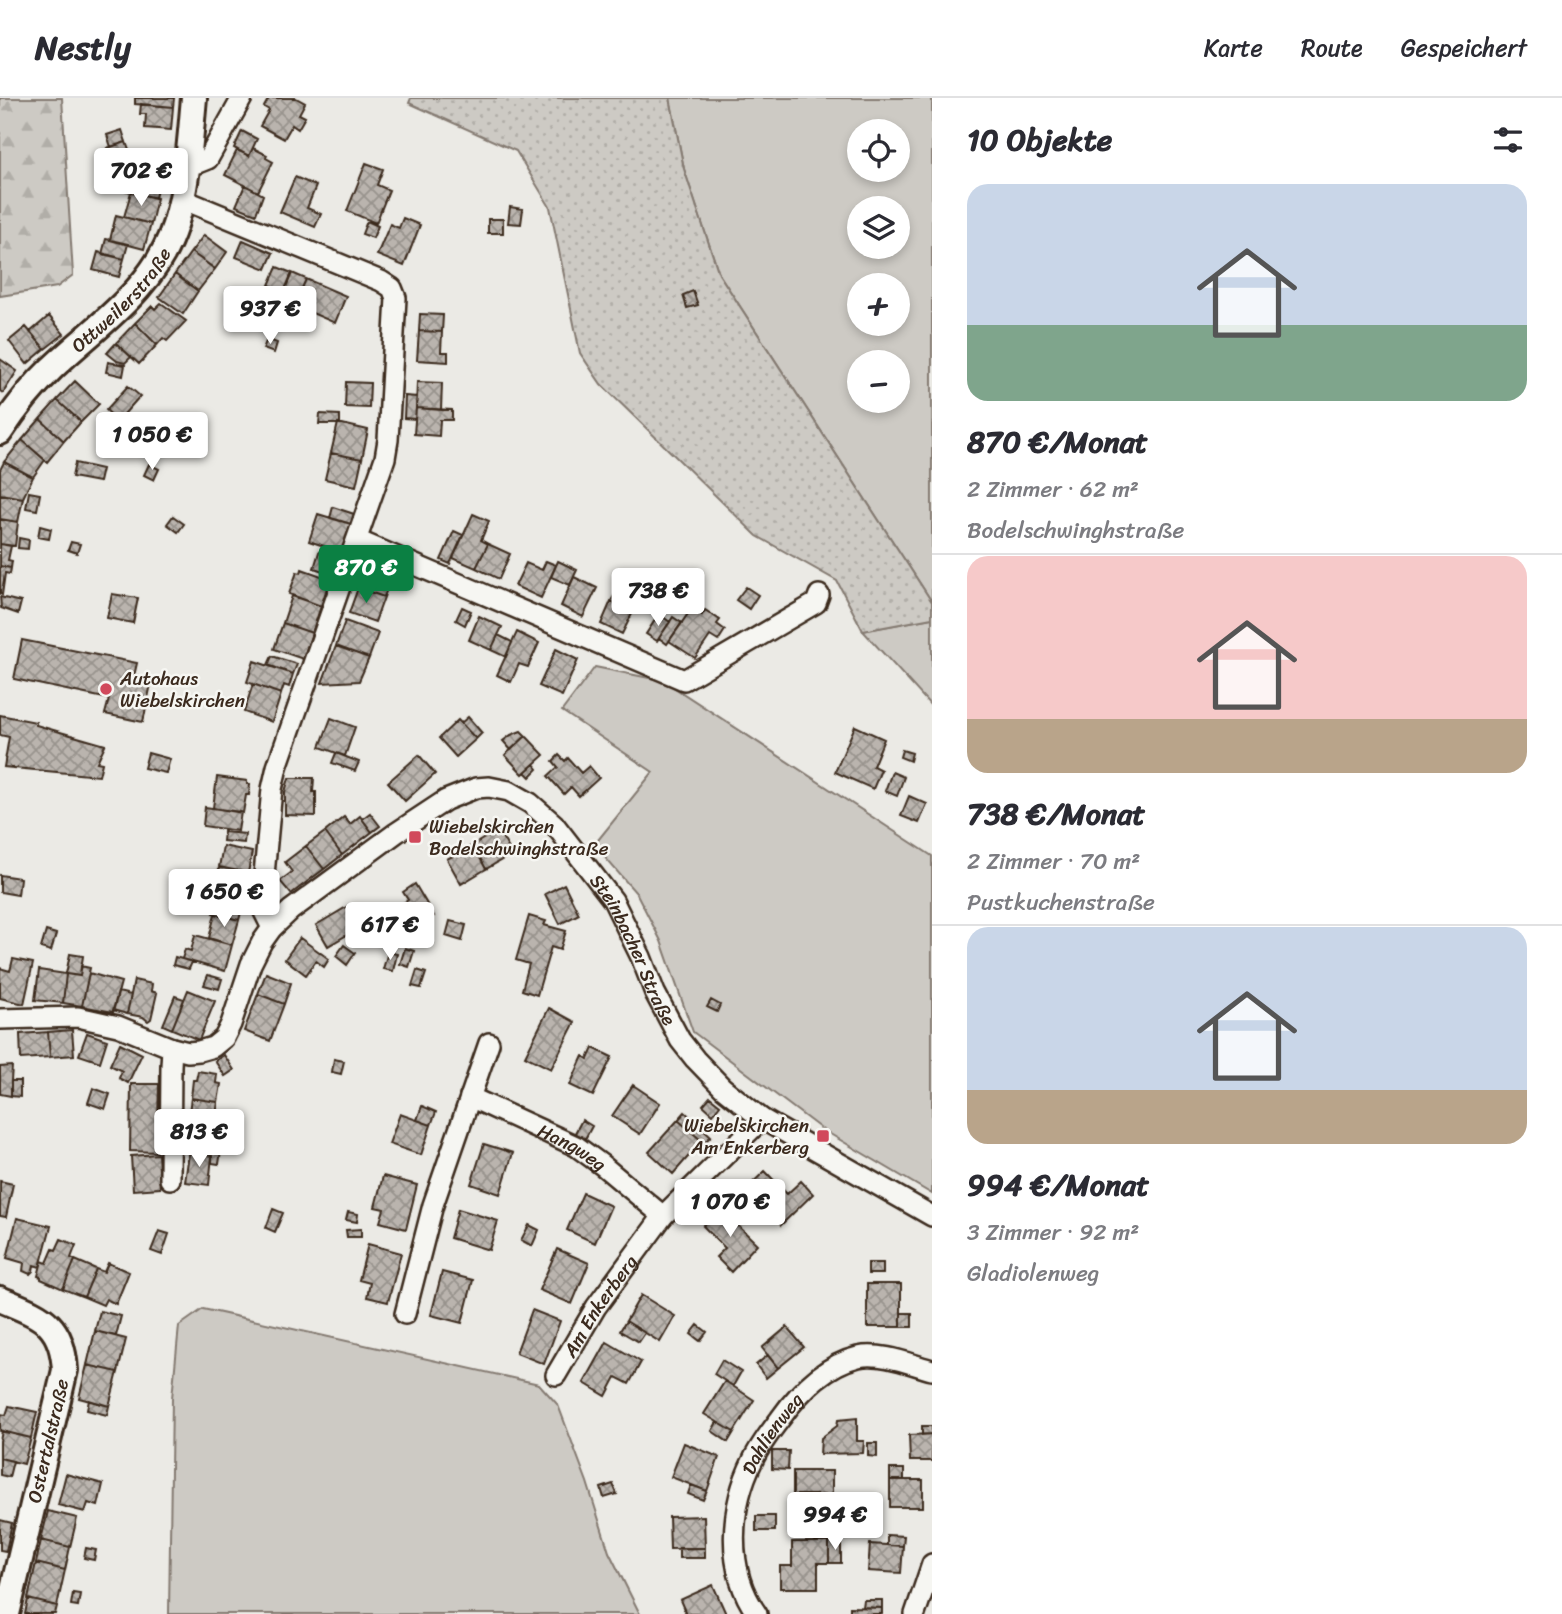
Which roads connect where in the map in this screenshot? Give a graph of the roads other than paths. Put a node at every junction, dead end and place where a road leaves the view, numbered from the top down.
1 (194, 98) edge
2 (242, 98) edge
3 (188, 163) junction
4 (182, 199) junction
5 (0, 432) edge
6 (357, 540) junction
7 (820, 595) dead end
8 (272, 928) junction
9 (0, 1019) edge
10 (489, 1043) dead end
11 (172, 1048) junction
12 (470, 1097) junction
13 (762, 1119) junction
14 (170, 1179) dead end
15 (663, 1216) junction
16 (932, 1216) edge
17 (0, 1299) edge
18 (405, 1314) dead end
19 (932, 1370) edge
20 (556, 1375) dead end
21 (932, 1564) edge
22 (7, 1614) edge
23 (757, 1614) edge
24 (915, 1614) edge

1 - 3 main road, Ottweilerstraße
2 - 3 street
3 - 4 main road, Ottweilerstraße
4 - 5 main road, Ottweilerstraße
4 - 6 street
6 - 7 street
6 - 8 street
8 - 11 street, Steinbacher Straße
8 - 13 street, Steinbacher Straße
9 - 11 street, Steinbacher Straße
10 - 12 street
11 - 14 street
12 - 15 street, Hangweg
12 - 18 street
13 - 15 street, Am Enkerberg
13 - 16 street, Steinbacher Straße
15 - 20 street, Am Enkerberg
17 - 22 main road, Ostertalstraße
19 - 23 street, Dahlienweg
21 - 24 street

